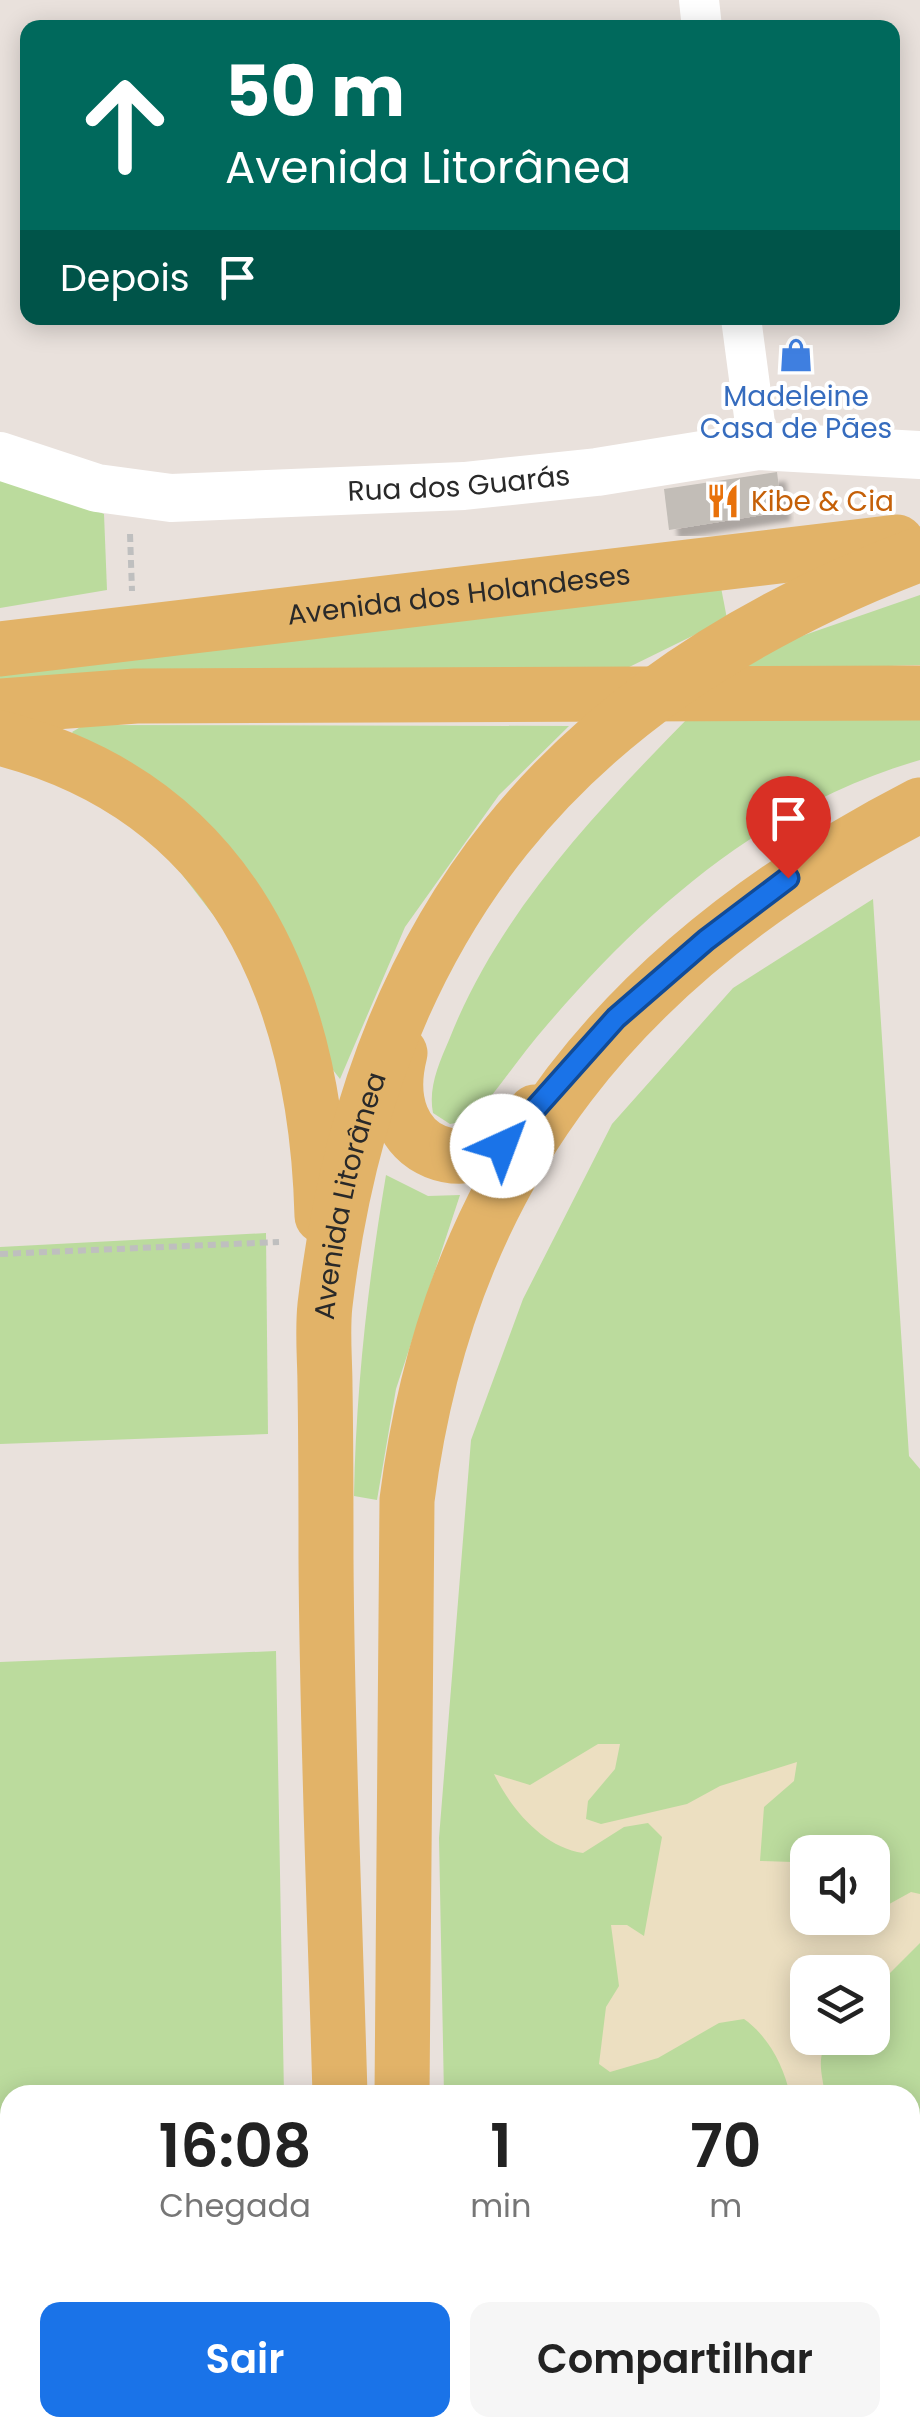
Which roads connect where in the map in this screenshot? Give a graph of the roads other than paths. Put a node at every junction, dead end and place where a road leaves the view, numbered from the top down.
1 (742, 325) edge
2 (0, 438) edge
3 (758, 446) junction
4 (920, 455) edge
5 (21, 462) edge
6 (920, 540) edge
7 (920, 554) edge
8 (0, 649) edge
9 (920, 693) edge
10 (0, 706) edge
11 (0, 738) edge
12 (920, 805) edge
13 (706, 940) junction
14 (420, 971) junction
15 (324, 1310) junction
16 (340, 2085) edge
17 (402, 2085) edge

1 - 3 street
2 - 5 street, Rua dos Guarás
3 - 4 street, Rua dos Guarás
3 - 5 street, Rua dos Guarás
6 - 8 main road, Avenida dos Holandeses
7 - 14 main road, Avenida Litorânea
9 - 10 main road
11 - 15 main road
12 - 13 main road
13 - 14 main road
13 - 17 main road
14 - 15 main road, Avenida Litorânea
15 - 16 main road, Avenida Litorânea

